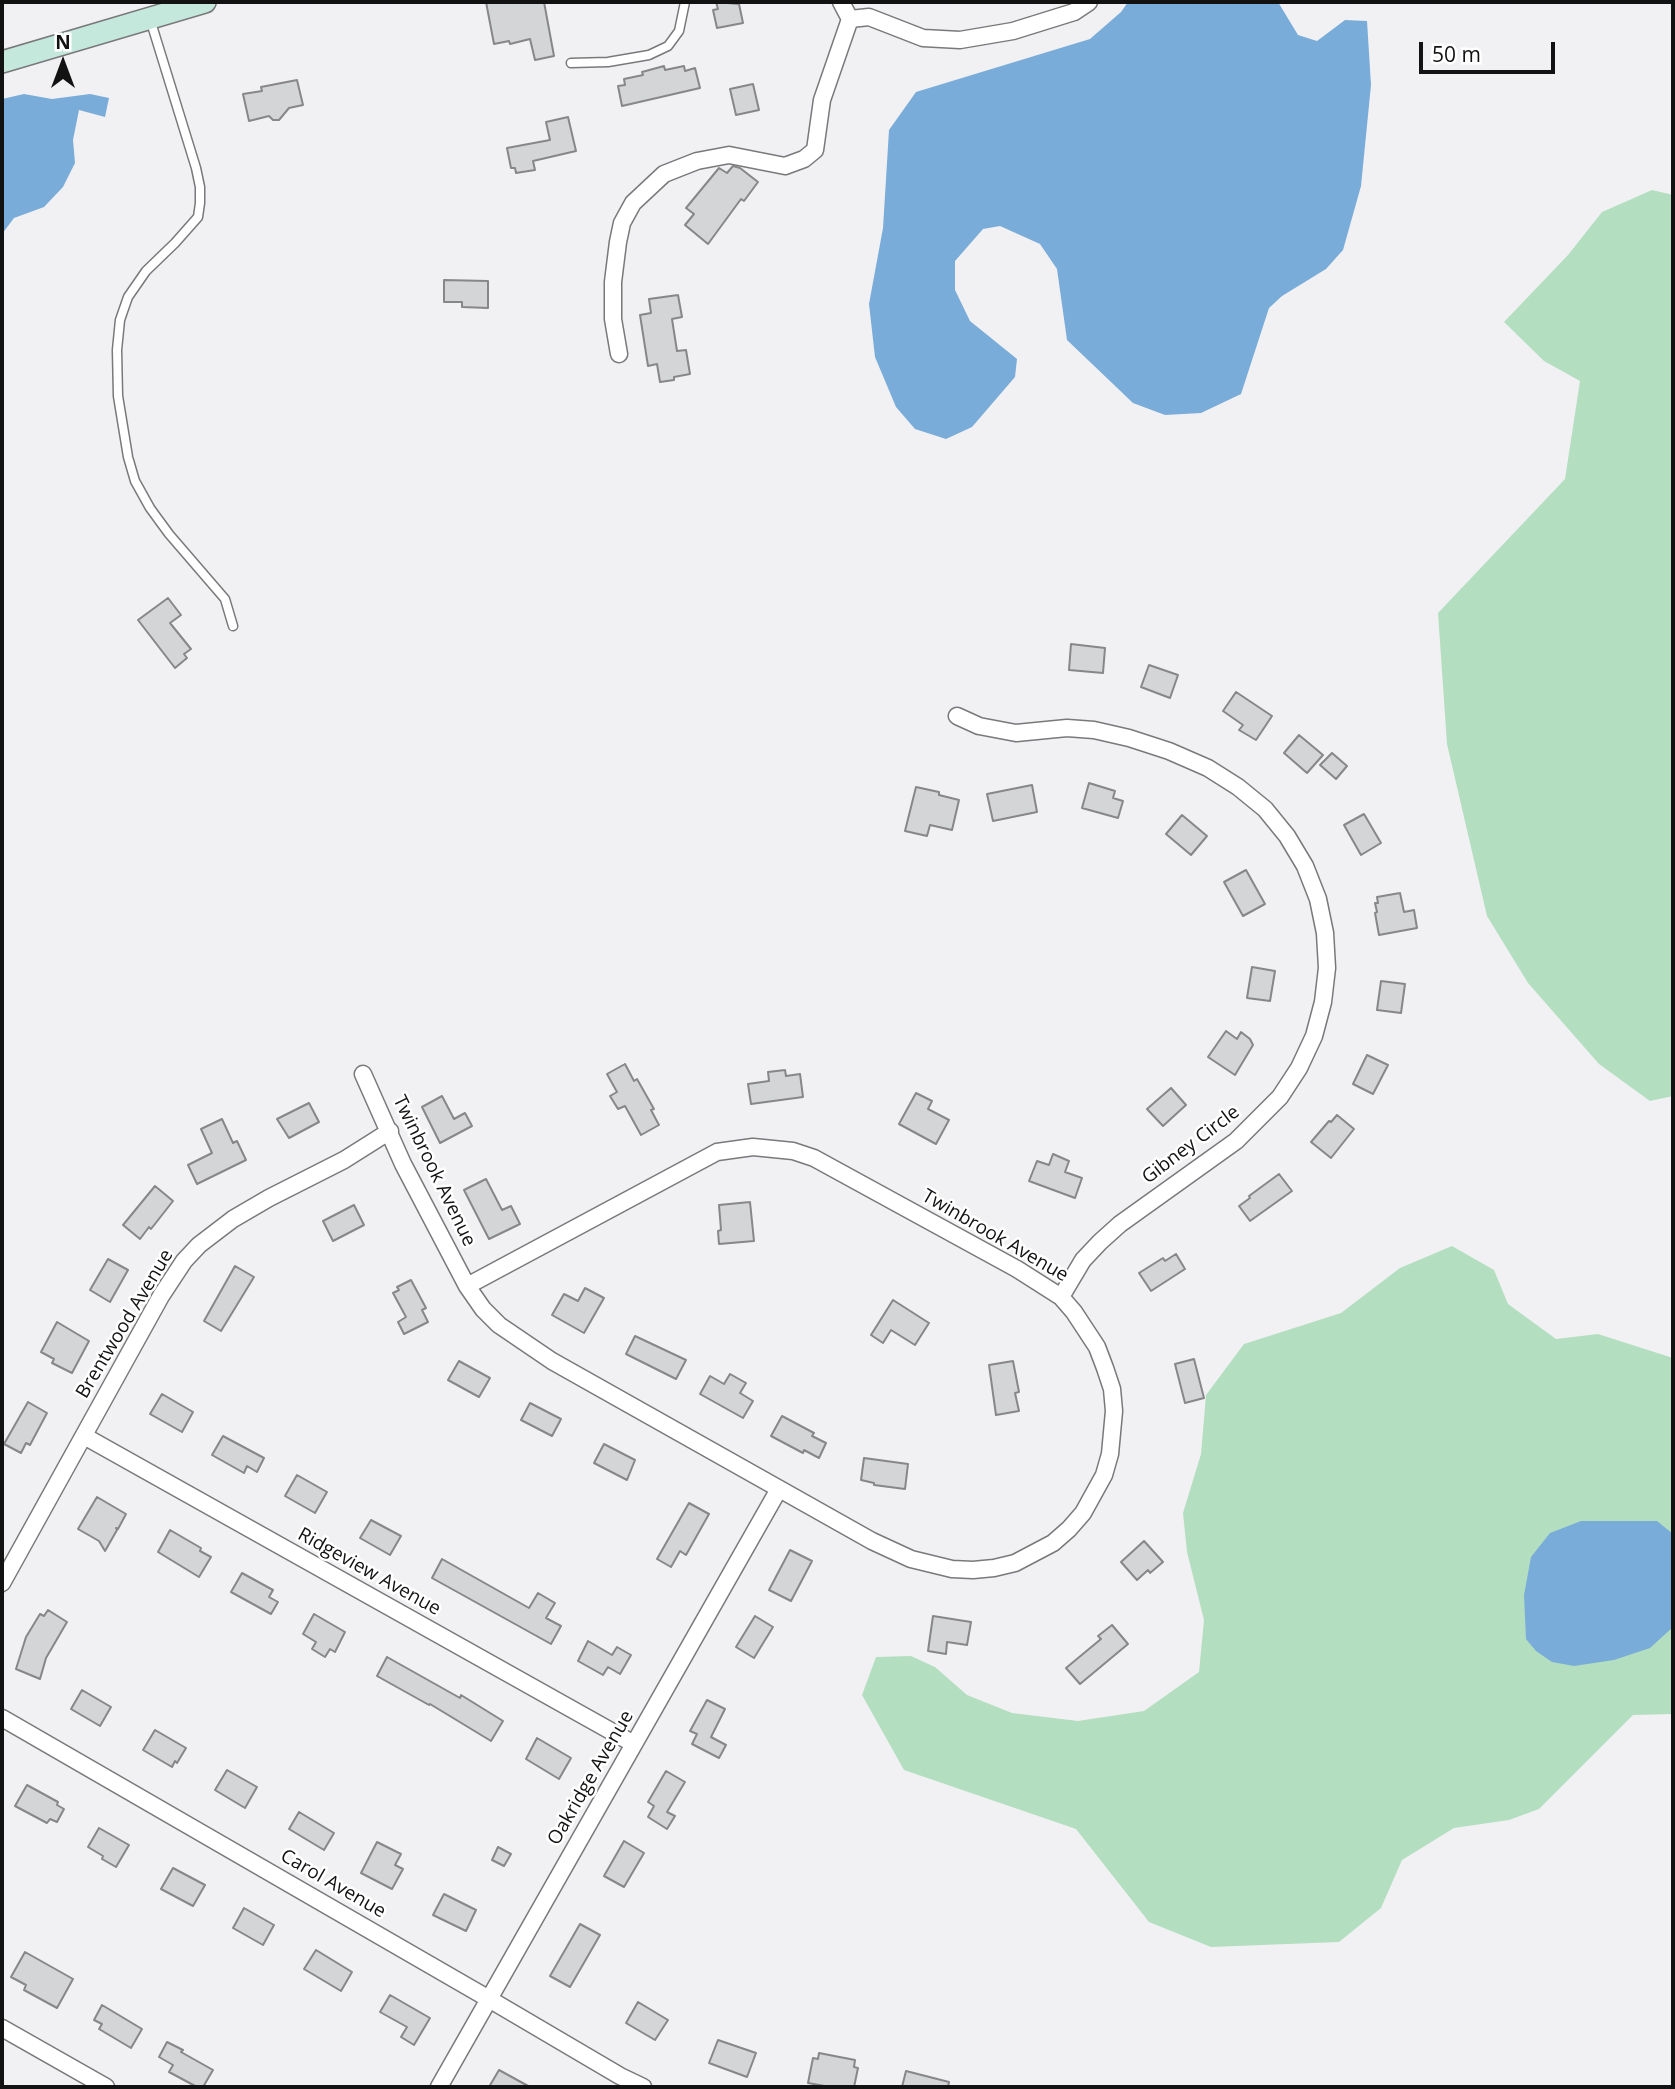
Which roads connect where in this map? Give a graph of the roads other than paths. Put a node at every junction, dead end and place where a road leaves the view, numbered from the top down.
1 (205, 2) edge
2 (685, 2) edge
3 (841, 2) edge
4 (1090, 2) edge
5 (150, 19) junction
6 (850, 19) junction
7 (2, 62) edge
8 (571, 63) dead end
9 (619, 354) dead end
10 (233, 626) dead end
11 (957, 716) dead end
12 (363, 1074) dead end
13 (390, 1131) junction
14 (467, 1286) junction
15 (1061, 1297) junction
16 (84, 1436) junction
17 (779, 1489) junction
18 (2, 1583) edge
19 (2, 1718) edge
20 (634, 1744) junction
21 (489, 1998) junction
22 (2, 2028) edge
23 (106, 2087) edge
24 (439, 2087) edge
25 (643, 2087) edge

1 - 5 street
2 - 8 lane
3 - 6 street
4 - 6 street
5 - 7 street
5 - 10 lane
6 - 9 street
11 - 15 street, Gibney Circle
12 - 13 street, Twinbrook Avenue
13 - 14 street, Twinbrook Avenue
13 - 16 street, Brentwood Avenue
14 - 15 street, Twinbrook Avenue
14 - 17 street, Twinbrook Avenue
15 - 17 street, Twinbrook Avenue
16 - 18 street, Brentwood Avenue
16 - 20 street, Ridgeview Avenue
17 - 20 street, Oakridge Avenue
19 - 21 street, Carol Avenue
20 - 21 street, Oakridge Avenue
21 - 24 street, Oakridge Avenue
21 - 25 street, Carol Avenue
22 - 23 street

